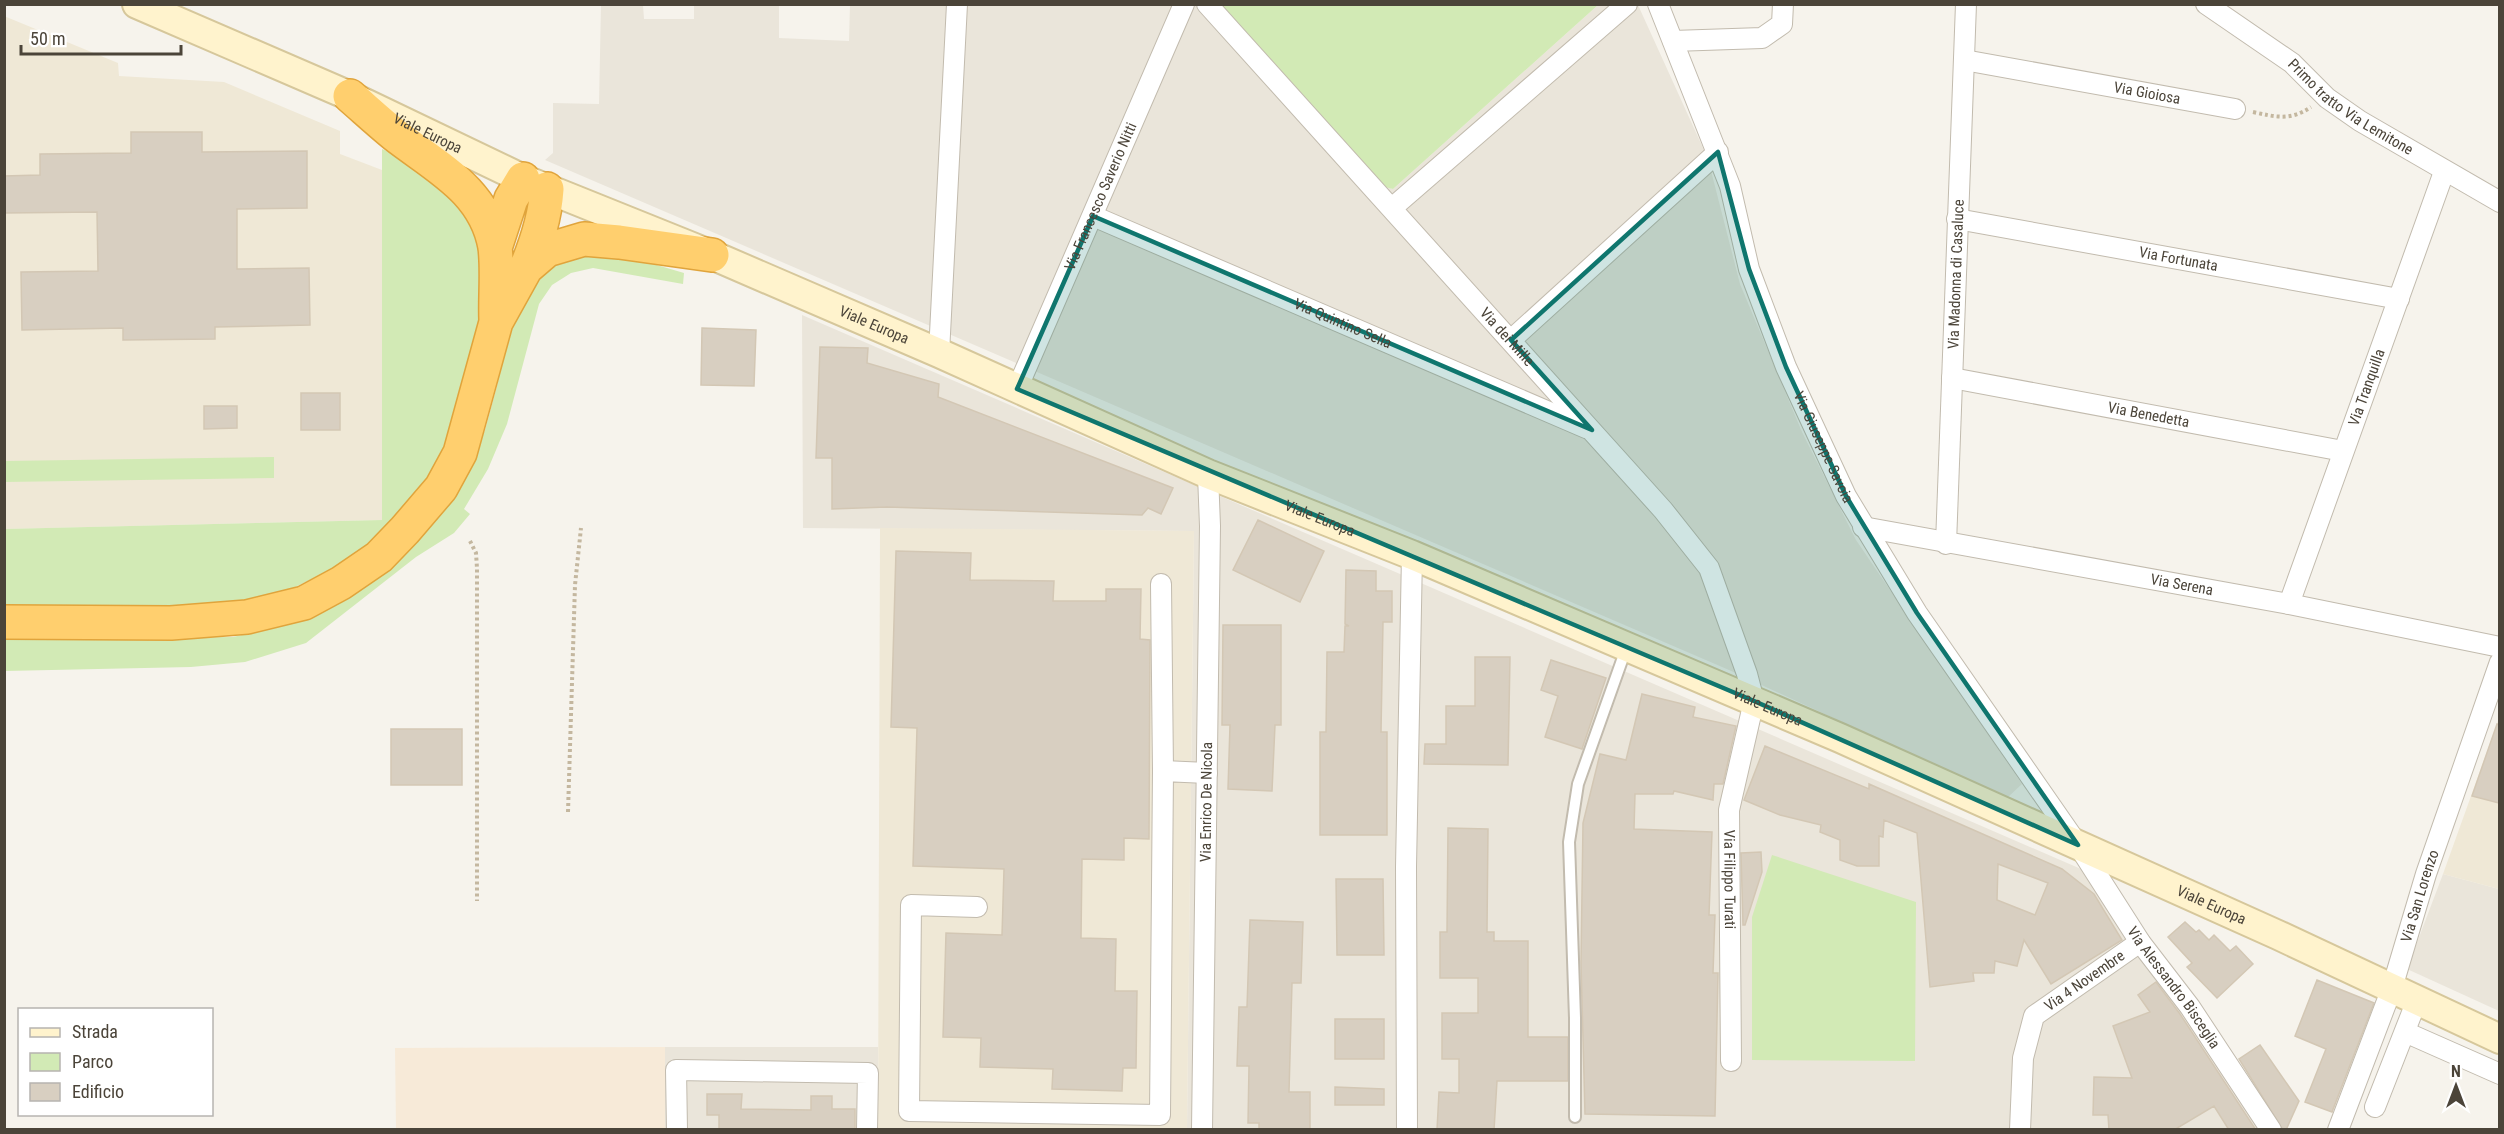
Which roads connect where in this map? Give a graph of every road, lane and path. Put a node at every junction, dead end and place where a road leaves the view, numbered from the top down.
1 (136, 4) edge
2 (957, 4) edge
3 (1184, 4) edge
4 (1207, 4) edge
5 (1627, 4) edge
6 (1658, 4) edge
7 (1783, 4) edge
8 (1966, 4) edge
9 (2206, 4) edge
10 (1673, 40) junction
11 (1964, 60) junction
12 (350, 96) junction
13 (2327, 98) junction
14 (2235, 109) joint
15 (1718, 152) junction
16 (2444, 172) junction
17 (535, 184) junction
18 (2499, 202) edge
19 (1392, 208) junction
20 (1093, 216) junction
21 (1957, 219) junction
22 (495, 248) junction
23 (712, 255) junction
24 (526, 268) junction
25 (2399, 299) junction
26 (496, 322) junction
27 (1510, 340) junction
28 (939, 353) junction
29 (1952, 378) junction
30 (1017, 389) junction
31 (1592, 430) junction
32 (2343, 451) junction
33 (1208, 474) junction
34 (1863, 527) junction
35 (581, 528) dead end
36 (470, 541) dead end
37 (1946, 544) junction
38 (1412, 555) junction
39 (1161, 584) dead end
40 (2289, 604) junction
41 (4, 621) edge
42 (2499, 646) edge
43 (1627, 647) junction
44 (2499, 662) edge
45 (1754, 701) junction
46 (1163, 771) junction
47 (1207, 773) junction
48 (568, 812) dead end
49 (2078, 845) junction
50 (477, 901) dead end
51 (977, 907) dead end
52 (2140, 942) junction
53 (2405, 994) junction
54 (2405, 1032) junction
55 (2499, 1039) edge
56 (1731, 1060) dead end
57 (2499, 1074) edge
58 (2375, 1107) dead end
59 (1575, 1117) dead end
60 (1160, 1122) edge
61 (677, 1130) edge
62 (867, 1130) edge
63 (1202, 1130) edge
64 (1407, 1130) edge
65 (2020, 1130) edge
66 (2271, 1130) edge
67 (2338, 1130) edge

1 - 12 main road, Viale Europa
2 - 28 street
3 - 20 street, Via Francesco Saverio Nitti
4 - 19 street, Via dei Mille
5 - 19 street
6 - 10 street, Via Giuseppe Savoia
7 - 10 street
8 - 11 street, Via Madonna di Casaluce
9 - 13 street, Primo tratto Via Lemitone
10 - 15 street, Via Giuseppe Savoia
11 - 14 street, Via Gioiosa
11 - 21 street, Via Madonna di Casaluce
12 - 17 main road, Viale Europa
12 - 22 highway
13 - 14 path
13 - 16 street, Primo tratto Via Lemitone
15 - 27 street
15 - 34 street, Via Giuseppe Savoia
16 - 18 street, Primo tratto Via Lemitone
16 - 25 street, Via Tranquilla
17 - 22 highway
17 - 23 main road, Viale Europa
17 - 24 highway
19 - 27 street, Via dei Mille
20 - 30 street, Via Francesco Saverio Nitti
20 - 31 street, Via Quintino Sella
21 - 25 street, Via Fortunata
21 - 29 street, Via Madonna di Casaluce
22 - 26 highway
23 - 24 highway
23 - 28 main road, Viale Europa
24 - 26 highway
25 - 32 street, Via Tranquilla
26 - 41 highway
27 - 31 street, Via dei Mille
28 - 30 main road, Viale Europa
29 - 32 street, Via Benedetta
29 - 37 street, Via Madonna di Casaluce
30 - 33 main road, Viale Europa
31 - 45 street, Via dei Mille
32 - 40 street, Via Tranquilla
33 - 38 main road, Viale Europa
33 - 47 street, Via Enrico De Nicola
34 - 37 street, Via Serena
34 - 49 street, Via Giuseppe Savoia
35 - 48 path
36 - 50 path
37 - 40 street, Via Serena
38 - 43 main road, Viale Europa
38 - 64 street
39 - 46 street
40 - 42 street, Via Serena
43 - 45 main road, Viale Europa
43 - 59 lane
44 - 53 street, Via San Lorenzo
45 - 49 main road, Viale Europa
45 - 56 street, Via Filippo Turati
46 - 47 street
46 - 60 street
47 - 63 street, Via Enrico De Nicola
49 - 52 street, Via Alessandro Bisceglia
49 - 53 main road, Viale Europa
51 - 60 street
52 - 65 street, Via 4 Novembre
52 - 66 street, Via Alessandro Bisceglia
53 - 54 street
53 - 55 main road, Viale Europa
53 - 67 street, Via San Lorenzo
54 - 57 street
54 - 58 street
61 - 62 street

